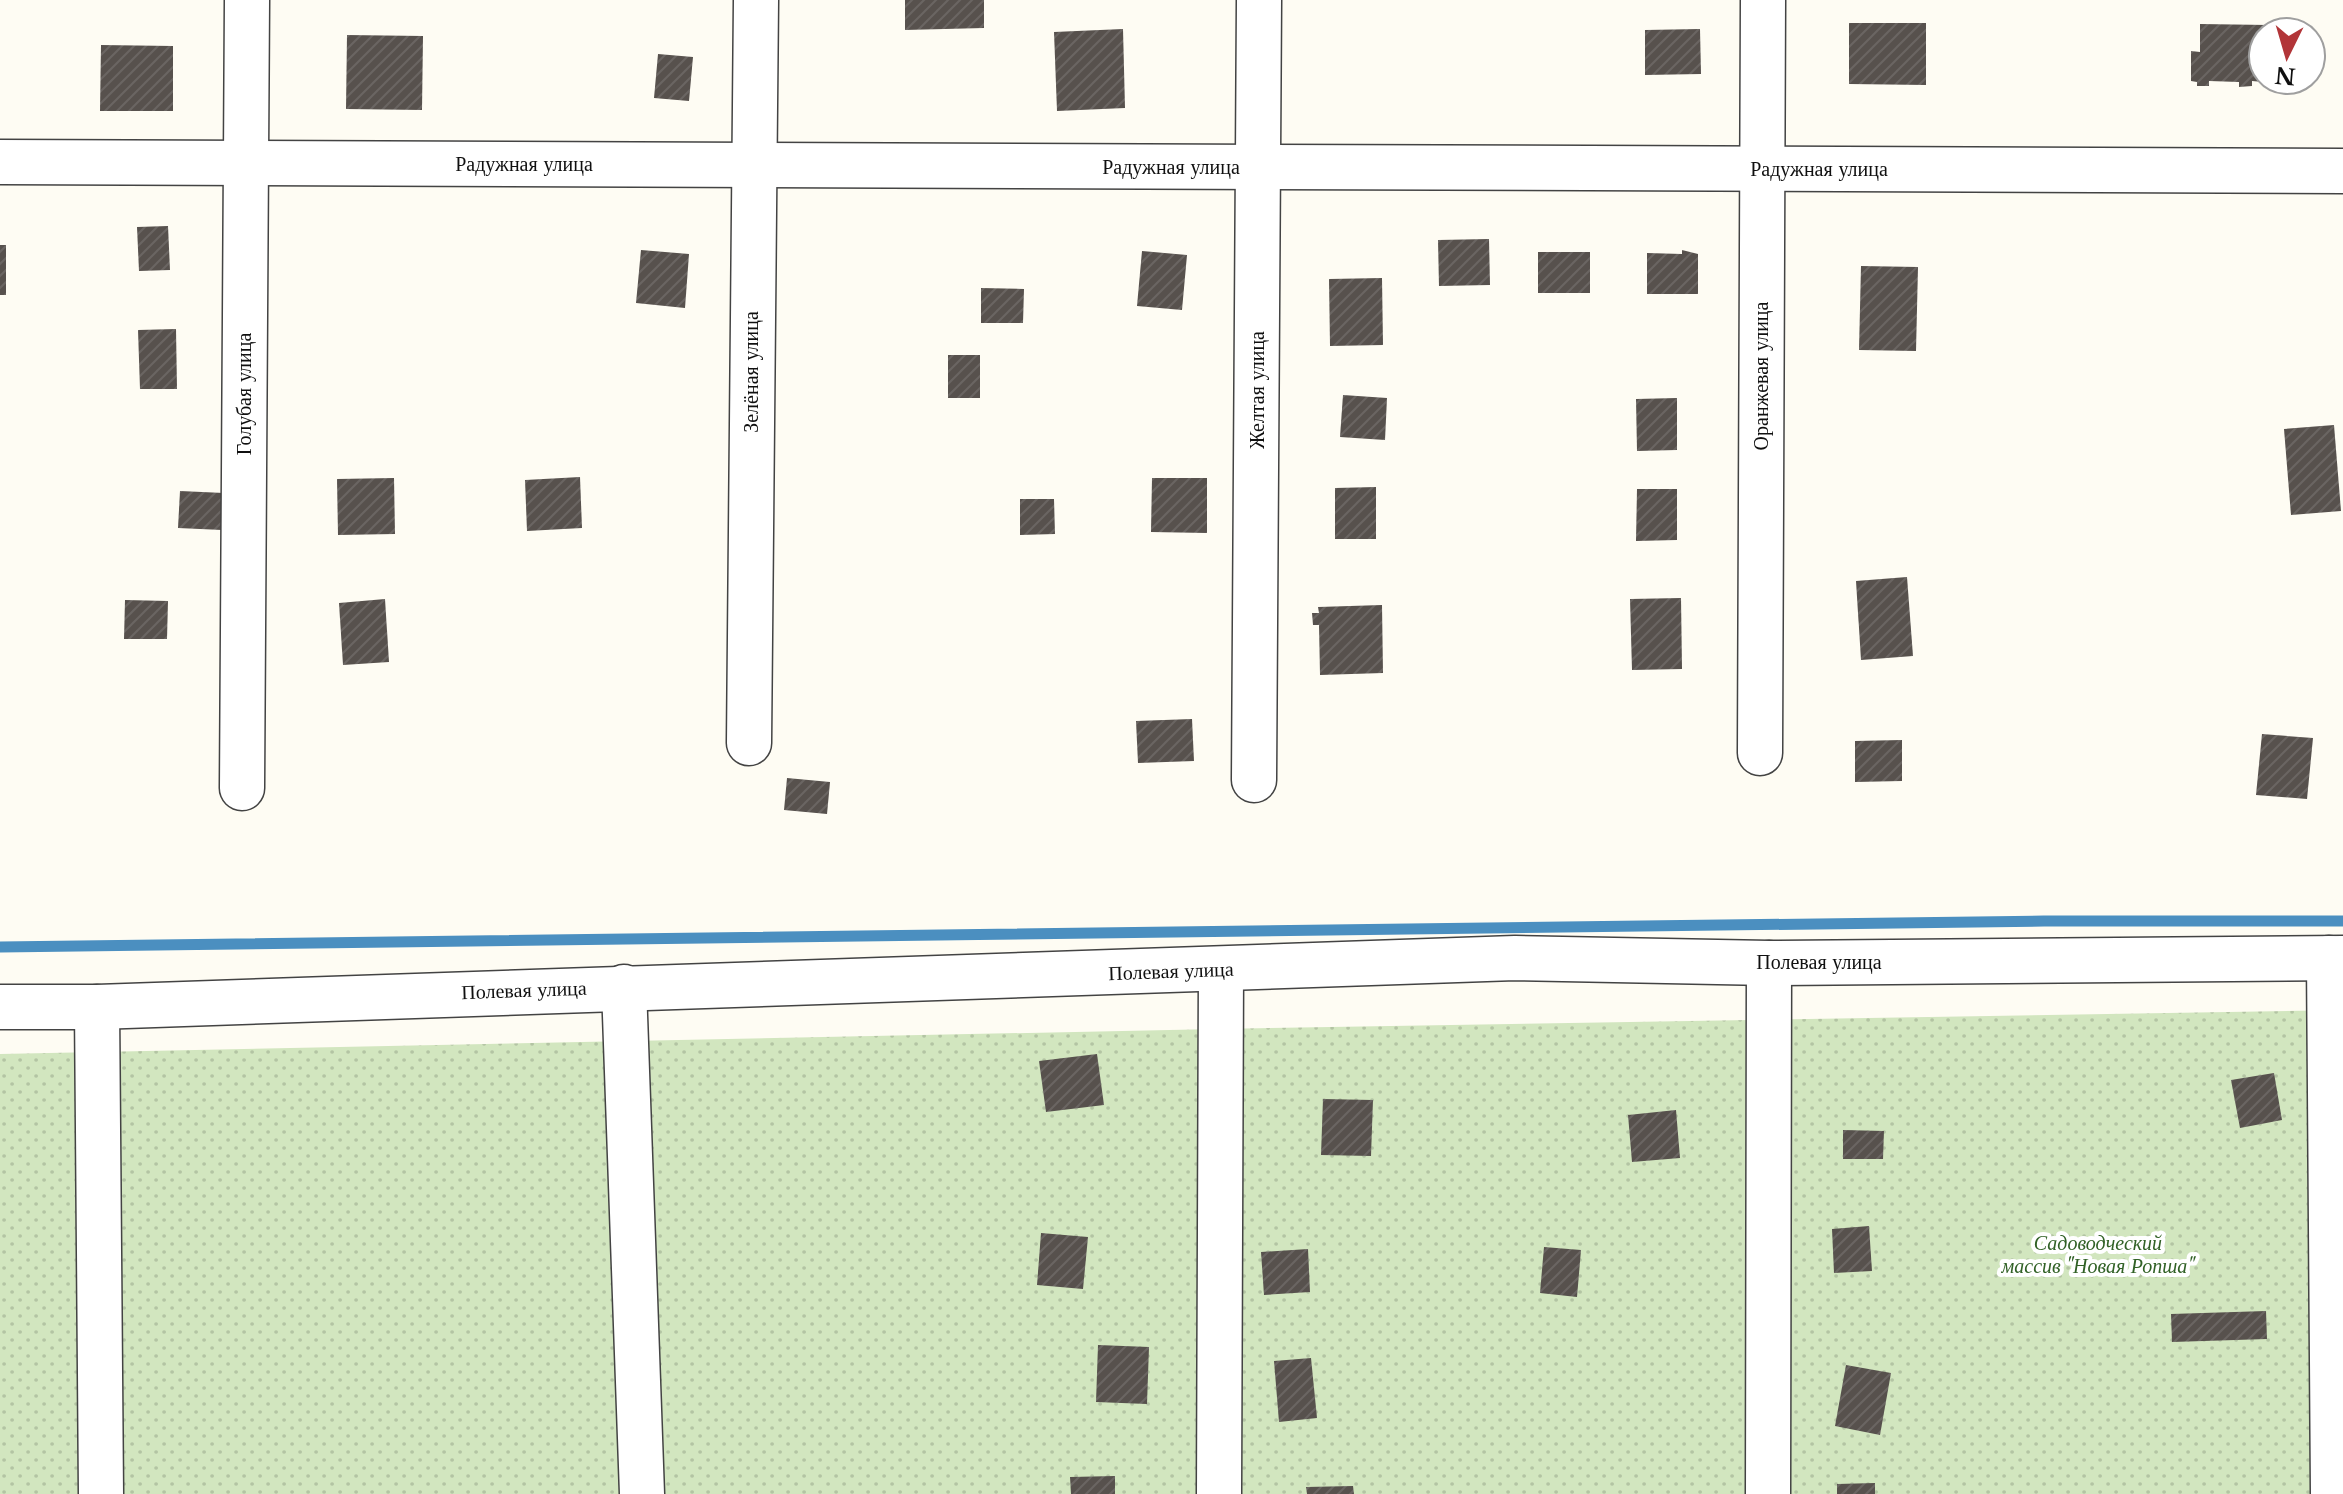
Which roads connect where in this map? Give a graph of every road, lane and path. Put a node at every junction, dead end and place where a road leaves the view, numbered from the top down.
1 (247, 0) edge
2 (756, 0) edge
3 (1259, 0) edge
4 (1763, 0) edge
5 (0, 162) edge
6 (245, 163) junction
7 (752, 165) junction
8 (1259, 167) junction
9 (1762, 169) junction
10 (2343, 171) edge
11 (749, 743) dead end
12 (1760, 753) dead end
13 (1254, 780) dead end
14 (242, 788) dead end
15 (2336, 958) edge
16 (1769, 963) junction
17 (1221, 969) junction
18 (624, 987) junction
19 (0, 1007) edge
20 (97, 1007) junction
21 (101, 1494) edge
22 (642, 1494) edge
23 (1219, 1494) edge
24 (1768, 1494) edge
25 (2333, 1494) edge

1 - 6 street, Голубая улица
2 - 7 street, Зелёная улица
3 - 8 street, Желтая улица
4 - 9 street, Оранжевая улица
5 - 6 street, Радужная улица
6 - 7 street, Радужная улица
6 - 14 street, Голубая улица
7 - 8 street, Радужная улица
7 - 11 street, Зелёная улица
8 - 9 street, Радужная улица
8 - 13 street, Желтая улица
9 - 10 street, Радужная улица
9 - 12 street, Оранжевая улица
15 - 16 street, Полевая улица
15 - 25 street
16 - 17 street, Полевая улица
16 - 24 street
17 - 18 street, Полевая улица
17 - 23 street
18 - 20 street, Полевая улица
18 - 22 street
19 - 20 street, Полевая улица
20 - 21 street

